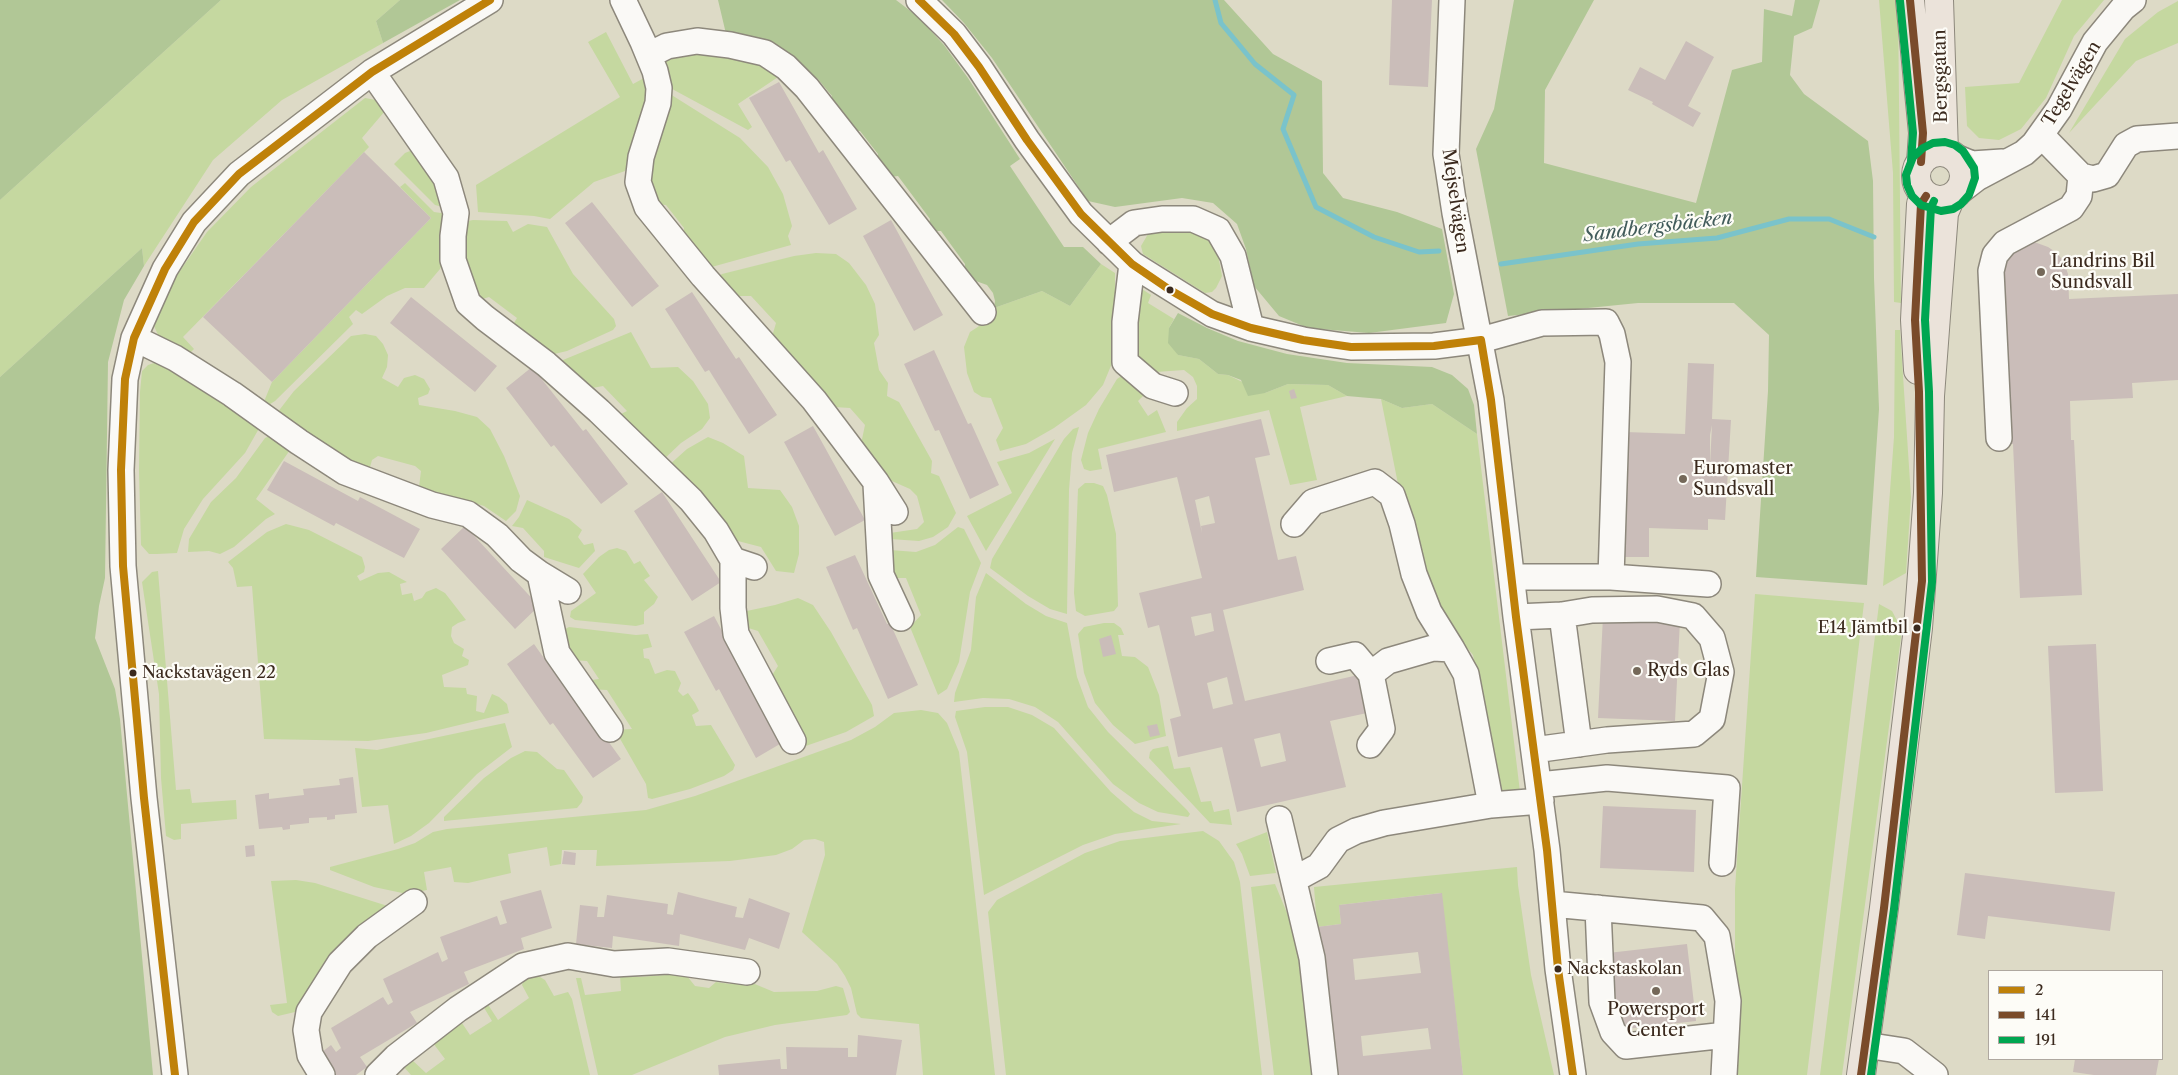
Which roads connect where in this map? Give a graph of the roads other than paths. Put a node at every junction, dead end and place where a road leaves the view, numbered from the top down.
1 (490, 0) edge
2 (623, 0) edge
3 (919, 0) edge
4 (1452, 0) edge
5 (1910, 0) edge
6 (1939, 0) edge
7 (2133, 0) edge
8 (648, 55) junction
9 (372, 72) junction
10 (2041, 135) junction
11 (2178, 136) edge
12 (1940, 157) junction
13 (2005, 162) junction
14 (2081, 176) junction
15 (1945, 195) junction
16 (1109, 242) junction
17 (1132, 264) junction
18 (983, 312) dead end
19 (1251, 328) junction
20 (134, 338) junction
21 (1480, 340) junction
22 (1175, 393) dead end
23 (1999, 438) dead end
24 (876, 482) junction
25 (895, 512) dead end
26 (1294, 524) dead end
27 (540, 574) junction
28 (1512, 577) junction
29 (1611, 577) junction
30 (1708, 584) dead end
31 (568, 590) dead end
32 (1562, 615) junction
33 (1516, 617) junction
34 (901, 618) dead end
35 (1452, 649) junction
36 (1329, 661) dead end
37 (1371, 674) junction
38 (610, 729) dead end
39 (793, 740) dead end
40 (1578, 744) junction
41 (1370, 745) dead end
42 (1534, 750) junction
43 (1540, 793) junction
44 (1491, 805) junction
45 (1279, 819) dead end
46 (1722, 863) dead end
47 (1295, 879) junction
48 (414, 902) dead end
49 (1552, 904) junction
50 (1598, 908) junction
51 (747, 972) dead end
52 (1726, 1035) junction
53 (1865, 1045) junction
54 (175, 1075) edge
55 (322, 1075) edge
56 (378, 1075) edge
57 (1325, 1075) edge
58 (1573, 1075) edge
59 (1724, 1075) edge
60 (1861, 1075) edge
61 (1935, 1075) edge

1 - 9 street
2 - 8 street
3 - 16 street
4 - 21 street, Mejselvägen
5 - 12 highway, Bergsgatan
6 - 12 highway, Bergsgatan
7 - 10 street, Tegelvägen
8 - 18 street
8 - 24 street
9 - 20 street
9 - 39 street
10 - 13 street, Tegelvägen
10 - 14 street
11 - 14 street
12 - 13 street, Tegelvägen
12 - 15 highway, Bergsgatan
12 - 15 highway, Bergsgatan
13 - 15 street, Tegelvägen
14 - 23 street
15 - 53 highway, Bergsgatan
16 - 17 street
16 - 19 street
17 - 19 street
17 - 22 street
19 - 21 street
20 - 27 street
20 - 54 street
21 - 28 street, Mejselvägen
21 - 29 street
24 - 25 street
24 - 34 street
26 - 35 street
27 - 31 street
27 - 38 street
28 - 29 street
28 - 33 street, Mejselvägen
29 - 30 street
32 - 33 street
32 - 40 street
32 - 40 street
33 - 42 street, Mejselvägen
35 - 37 street
35 - 44 street
36 - 37 street
37 - 41 street
40 - 42 street
42 - 43 street, Mejselvägen
43 - 44 street
43 - 46 street
43 - 49 street, Mejselvägen
44 - 47 street
45 - 47 street
47 - 57 street
48 - 55 street
49 - 50 street
49 - 58 street, Mejselvägen
50 - 52 street
50 - 52 street
51 - 56 street
52 - 59 street
53 - 60 highway, Bergsgatan
53 - 61 street

